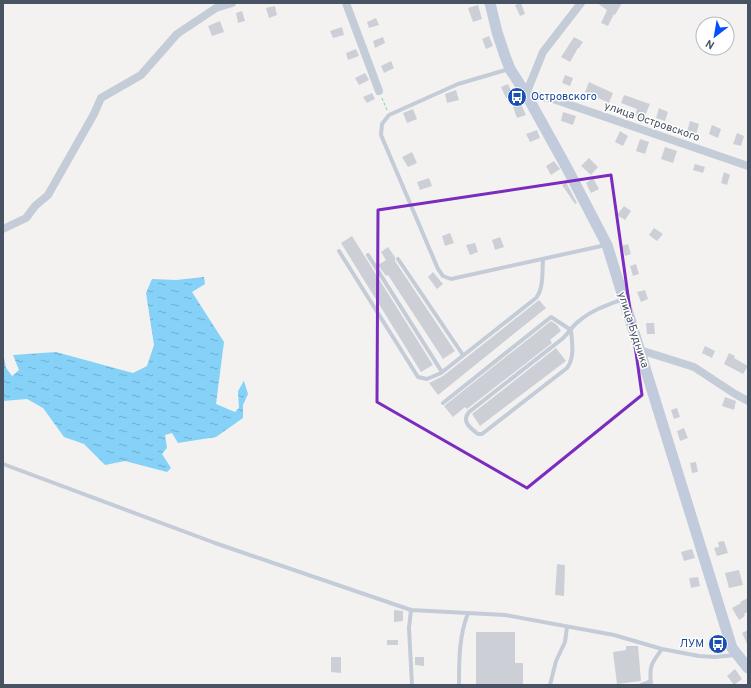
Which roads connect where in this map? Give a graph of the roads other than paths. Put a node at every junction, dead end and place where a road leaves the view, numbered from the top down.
1 (232, 3) edge
2 (346, 3) edge
3 (490, 3) edge
4 (581, 3) edge
5 (510, 68) junction
6 (379, 90) road end
7 (526, 94) junction
8 (748, 166) edge
9 (3, 228) edge
10 (607, 245) junction
11 (340, 251) dead end
12 (368, 255) dead end
13 (398, 259) dead end
14 (544, 260) junction
15 (624, 299) junction
16 (571, 330) junction
17 (640, 350) junction
18 (463, 355) junction
19 (442, 372) junction
20 (748, 401) edge
21 (443, 404) dead end
22 (3, 464) edge
23 (411, 610) junction
24 (468, 613) junction
25 (567, 626) junction
26 (662, 649) junction
27 (738, 655) junction
28 (748, 668) edge
29 (651, 683) edge
30 (412, 685) edge
31 (459, 685) edge
32 (550, 685) edge
33 (641, 685) edge

1 - 9 street
2 - 6 street
3 - 5 street, улица Будника
4 - 7 street
5 - 7 street, улица Будника
5 - 14 lane
7 - 8 street, улица Островского
7 - 10 street, улица Будника
10 - 14 lane
10 - 15 street, улица Будника
11 - 19 lane
12 - 19 lane
13 - 18 lane
14 - 18 lane
15 - 16 lane
15 - 17 street, улица Будника
16 - 16 lane
16 - 21 lane
17 - 20 street
17 - 27 street, улица Будника
18 - 19 lane
22 - 23 lane
23 - 24 lane
23 - 30 lane
24 - 25 lane
24 - 31 lane
25 - 26 lane
25 - 32 lane
26 - 27 lane
26 - 29 lane
27 - 28 street, улица Будника
29 - 33 lane

